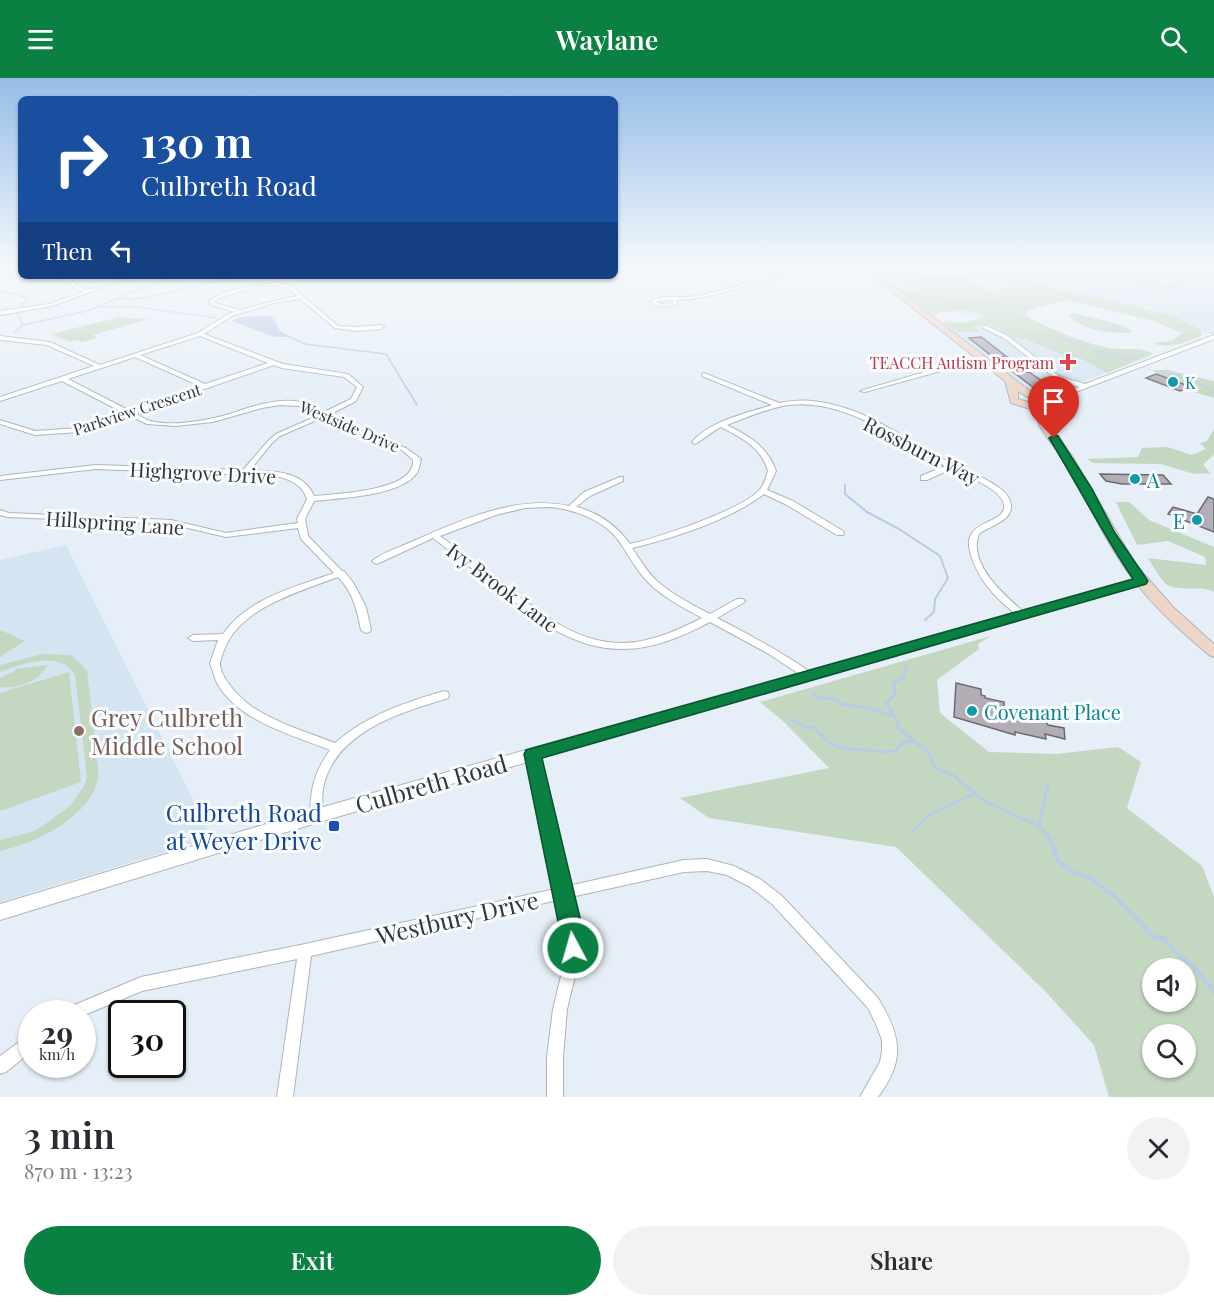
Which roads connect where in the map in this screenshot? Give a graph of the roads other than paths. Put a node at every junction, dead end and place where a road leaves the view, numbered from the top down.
1 (232, 315) edge
2 (322, 315) edge
3 (924, 315) edge
4 (381, 327) dead end
5 (985, 327) dead end
6 (200, 334) junction
7 (1212, 336) edge
8 (0, 338) edge
9 (135, 355) junction
10 (273, 363) junction
11 (986, 363) junction
12 (98, 366) junction
13 (704, 375) dead end
14 (61, 378) junction
15 (1009, 381) junction
16 (206, 387) junction
17 (1086, 387) junction
18 (863, 391) dead end
19 (1013, 395) junction
20 (1066, 395) junction
21 (0, 399) edge
22 (1037, 400) junction
23 (1022, 404) junction
24 (778, 405) junction
25 (131, 414) junction
26 (324, 415) junction
27 (0, 422) edge
28 (1044, 423) junction
29 (722, 425) junction
30 (695, 442) dead end
31 (950, 466) junction
32 (245, 472) junction
33 (924, 478) dead end
34 (620, 479) dead end
35 (1, 480) edge
36 (763, 491) junction
37 (311, 499) junction
38 (570, 509) junction
39 (0, 512) edge
40 (300, 525) junction
41 (840, 532) dead end
42 (435, 536) junction
43 (627, 547) junction
44 (376, 561) dead end
45 (340, 573) junction
46 (1141, 581) junction
47 (740, 601) dead end
48 (1021, 614) junction
49 (710, 618) junction
50 (366, 630) dead end
51 (223, 637) junction
52 (193, 638) dead end
53 (1214, 652) edge
54 (809, 676) junction
55 (444, 695) dead end
56 (336, 748) junction
57 (532, 754) junction
58 (316, 816) junction
59 (564, 893) junction
60 (0, 912) edge
61 (305, 951) junction
62 (96, 1003) edge
63 (18, 1052) edge
64 (0, 1066) edge
65 (285, 1097) edge
66 (555, 1097) edge
67 (868, 1097) edge

1 - 6 street
2 - 4 street
3 - 11 main road
5 - 17 street
6 - 9 street
6 - 10 street
7 - 17 street
8 - 12 street
9 - 12 street
9 - 16 street
10 - 16 street, Parkview Crescent
10 - 26 street
11 - 15 main road
11 - 18 street
12 - 14 street
13 - 24 street
14 - 21 street
14 - 25 street, Westside Drive
15 - 19 main road
15 - 22 main road
16 - 25 street, Parkview Crescent
17 - 20 street
19 - 22 main road
19 - 23 main road
20 - 22 street
20 - 22 street
22 - 23 main road
22 - 28 main road
23 - 28 main road
24 - 29 street, Rossburn Way
24 - 31 street, Rossburn Way
25 - 26 street, Westside Drive
25 - 27 street, Parkview Crescent
26 - 32 street
26 - 37 street, Westside Drive
28 - 46 main road
29 - 30 street, Rossburn Way
29 - 36 street
31 - 33 street
31 - 48 street, Rossburn Way
32 - 35 street, Highgrove Drive
32 - 37 street, Highgrove Drive
34 - 38 street
36 - 41 street
36 - 43 street
37 - 40 street
38 - 42 street
38 - 43 street
39 - 40 street, Hillspring Lane
40 - 45 street
42 - 44 street
42 - 49 street, Ivy Brook Lane
43 - 49 street
45 - 50 street
45 - 51 street
46 - 48 street, Culbreth Road
46 - 53 main road
47 - 49 street, Ivy Brook Lane
48 - 54 street, Culbreth Road
49 - 54 street
51 - 52 street
51 - 56 street
54 - 57 street, Culbreth Road
55 - 56 street
56 - 58 street
57 - 58 street, Culbreth Road
57 - 59 street
58 - 60 street, Culbreth Road
59 - 61 street, Westbury Drive
59 - 66 street
59 - 67 street, Westbury Drive
61 - 62 street, Westbury Drive
61 - 65 street
63 - 64 street

